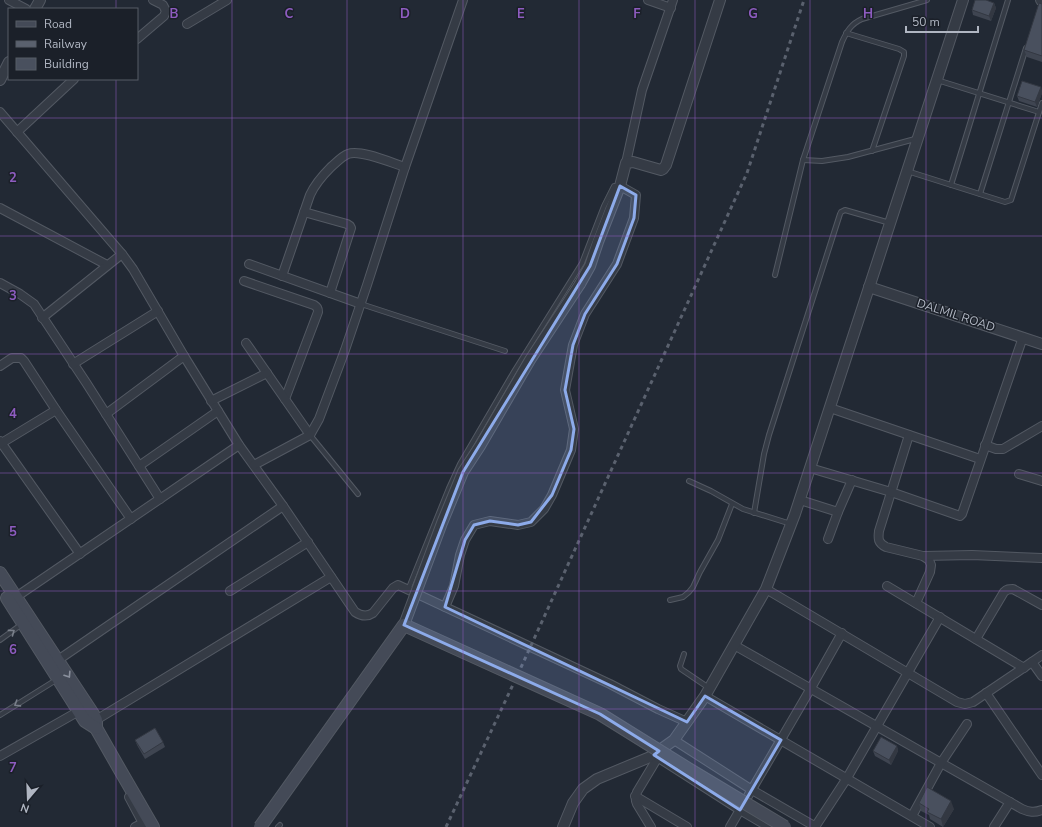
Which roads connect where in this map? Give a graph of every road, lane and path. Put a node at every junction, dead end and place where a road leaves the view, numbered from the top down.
1 (9, 0) edge
2 (153, 0) edge
3 (227, 0) edge
4 (463, 0) edge
5 (648, 0) edge
6 (926, 0) edge
7 (963, 0) edge
8 (1008, 0) edge
9 (717, 1) edge
10 (672, 4) edge
11 (24, 8) edge
12 (187, 24) dead end
13 (846, 33) junction
14 (138, 38) edge
15 (1027, 44) edge
16 (8, 64) edge
17 (0, 80) edge
18 (73, 80) edge
19 (937, 80) junction
20 (980, 93) junction
21 (1009, 102) junction
22 (1042, 103) edge
23 (0, 112) edge
24 (1039, 112) junction
25 (17, 132) junction
26 (918, 139) junction
27 (872, 151) junction
28 (803, 160) junction
29 (626, 163) junction
30 (405, 168) junction
31 (907, 171) junction
32 (951, 185) junction
33 (620, 186) junction
34 (980, 194) junction
35 (0, 208) edge
36 (304, 212) junction
37 (890, 223) junction
38 (122, 254) junction
39 (249, 264) dead end
40 (107, 265) junction
41 (775, 275) dead end
42 (282, 276) junction
43 (244, 281) dead end
44 (0, 283) edge
45 (869, 287) junction
46 (330, 293) junction
47 (361, 304) junction
48 (158, 310) junction
49 (42, 318) junction
50 (1023, 337) junction
51 (246, 342) dead end
52 (1042, 344) edge
53 (505, 351) dead end
54 (184, 356) junction
55 (73, 364) junction
56 (0, 366) edge
57 (267, 373) junction
58 (285, 399) junction
59 (212, 401) junction
60 (830, 408) junction
61 (56, 410) junction
62 (218, 411) junction
63 (106, 414) junction
64 (1042, 426) edge
65 (310, 434) junction
66 (909, 435) junction
67 (1, 443) edge
68 (239, 445) junction
69 (985, 445) junction
70 (980, 459) junction
71 (254, 465) junction
72 (139, 466) junction
73 (810, 468) junction
74 (1019, 474) dead end
75 (852, 480) junction
76 (690, 481) dead end
77 (1042, 481) edge
78 (891, 492) junction
79 (358, 494) dead end
80 (160, 499) junction
81 (800, 500) junction
82 (732, 504) junction
83 (282, 506) junction
84 (838, 512) junction
85 (754, 513) junction
86 (131, 519) junction
87 (791, 524) junction
88 (828, 539) dead end
89 (308, 542) junction
90 (80, 554) junction
91 (923, 556) junction
92 (1042, 558) edge
93 (0, 573) edge
94 (331, 577) junction
95 (887, 586) dead end
96 (0, 587) edge
97 (766, 589) junction
98 (408, 590) junction
99 (230, 591) dead end
100 (16, 597) junction
101 (670, 600) dead end
102 (916, 603) junction
103 (1042, 605) edge
104 (445, 607) junction
105 (940, 617) junction
106 (23, 623) junction
107 (404, 625) junction
108 (842, 633) junction
109 (976, 639) junction
110 (0, 640) edge
111 (734, 645) junction
112 (684, 654) dead end
113 (1042, 655) edge
114 (58, 660) junction
115 (1032, 662) junction
116 (1024, 668) junction
117 (908, 672) junction
118 (1042, 676) edge
119 (58, 678) junction
120 (811, 688) junction
121 (707, 692) junction
122 (986, 693) junction
123 (79, 711) junction
124 (0, 715) edge
125 (687, 722) junction
126 (94, 724) junction
127 (966, 724) dead end
128 (877, 726) junction
129 (674, 740) junction
130 (781, 740) junction
131 (0, 756) edge
132 (656, 756) junction
133 (942, 763) junction
134 (1042, 775) edge
135 (847, 778) junction
136 (752, 790) junction
137 (635, 796) junction
138 (1010, 802) junction
139 (740, 810) junction
140 (1042, 810) edge
141 (912, 816) junction
142 (147, 826) edge
143 (135, 827) edge
144 (260, 827) edge
145 (563, 827) edge
146 (651, 827) edge
147 (687, 827) edge
148 (730, 827) edge
149 (769, 827) edge
150 (785, 827) edge
151 (816, 827) edge
152 (930, 827) edge
153 (994, 827) edge

1 - 11 street
2 - 14 street
3 - 12 street
4 - 30 street
5 - 10 street
6 - 13 lane
7 - 19 street
8 - 20 lane
9 - 29 street
10 - 29 street
13 - 27 lane
13 - 28 lane
15 - 21 lane
16 - 17 street
18 - 25 street
19 - 20 lane
19 - 26 street
20 - 21 lane
20 - 32 lane
21 - 24 lane
21 - 34 lane
22 - 24 lane
23 - 25 street
24 - 34 lane
25 - 38 street
26 - 27 lane
26 - 31 street
27 - 28 lane
28 - 41 lane
29 - 33 street
30 - 36 street
30 - 47 street
31 - 32 lane
31 - 37 street
32 - 34 lane
33 - 98 lane
33 - 104 street
33 - 107 street, bridge
35 - 40 street
36 - 42 street
36 - 46 street
37 - 45 street
37 - 85 lane
38 - 40 street
38 - 48 street
39 - 42 street
40 - 49 street
42 - 46 street
43 - 58 street
44 - 49 street
45 - 50 street, DALMIL ROAD
45 - 60 street
46 - 47 street
47 - 53 lane
47 - 65 street
48 - 54 street
48 - 55 street
49 - 55 street
50 - 52 street, DALMIL ROAD
50 - 69 street
51 - 57 street
54 - 59 street
54 - 63 street
55 - 63 street
56 - 61 street
57 - 58 street
57 - 59 street
58 - 65 street
59 - 62 street
60 - 66 street
60 - 73 street
61 - 67 street
61 - 86 street
62 - 68 street
62 - 72 street
63 - 72 street
64 - 69 street
65 - 71 street
65 - 79 lane
66 - 70 street
66 - 78 street
67 - 90 street
68 - 71 street
68 - 80 street
69 - 70 street
70 - 78 street
71 - 83 street
72 - 80 street
73 - 75 street
73 - 81 street
74 - 77 street
75 - 78 street
75 - 84 street
76 - 82 lane
78 - 91 street
80 - 86 street
81 - 84 street
81 - 87 street
82 - 85 lane
82 - 101 lane
83 - 89 street
83 - 114 street
84 - 88 street
85 - 87 lane
86 - 90 street
87 - 97 street
89 - 94 street
89 - 99 street
90 - 100 street
91 - 92 street
91 - 102 street
93 - 100 main road
94 - 98 street
94 - 126 street
95 - 102 street
96 - 106 main road
97 - 108 street
97 - 111 street
98 - 104 street
100 - 114 main road
102 - 105 street
103 - 109 street
104 - 125 street
105 - 109 street
105 - 117 street
110 -> 106 lane
106 - 119 main road
107 - 144 main road, bridge
107 - 150 main road, bridge
108 - 117 street
108 - 120 street
109 - 116 street
111 - 120 street
111 - 121 street
112 - 121 lane
113 - 115 street
114 -> 126 main road
115 - 116 street
115 - 118 street
116 - 122 street
117 - 122 street
117 - 128 street
119 - 123 main road
119 -> 124 lane
120 - 128 street
120 - 130 street
121 - 125 street
121 - 130 street
122 - 134 street
123 - 126 main road
123 - 131 street
125 - 129 street
126 - 142 main road
127 - 133 street
128 - 133 street
128 - 135 street
129 - 132 street
129 - 136 street
130 - 135 street
130 - 136 street
132 - 137 street
132 - 139 street
132 - 145 street
133 - 138 street
133 - 141 street
135 - 141 street
135 - 151 street
136 - 139 street
136 - 151 street
137 - 146 street
137 - 147 street
138 - 140 street
138 - 153 street
139 - 148 street
139 - 149 street
141 - 152 street
142 - 143 street

